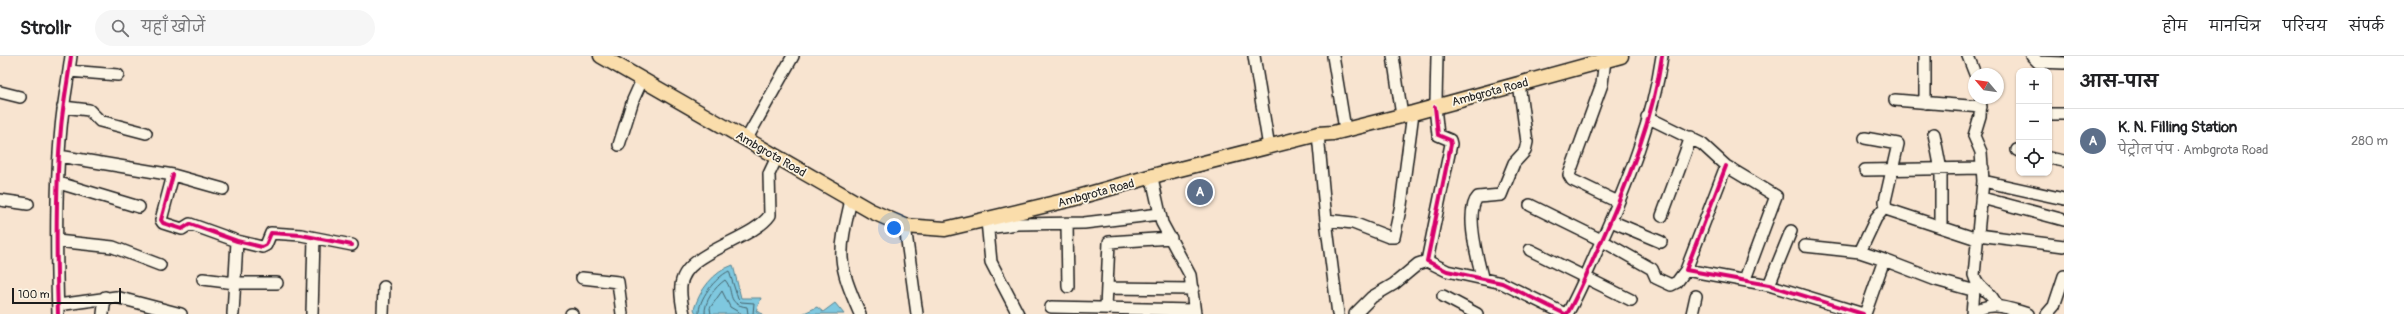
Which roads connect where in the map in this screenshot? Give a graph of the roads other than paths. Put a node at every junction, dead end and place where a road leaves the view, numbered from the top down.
1 (71, 56) edge
2 (601, 56) edge
3 (793, 56) edge
4 (1254, 56) edge
5 (1333, 56) edge
6 (1393, 56) edge
7 (1436, 56) edge
8 (1621, 56) edge
9 (1662, 56) edge
10 (1925, 56) edge
11 (1968, 56) edge
12 (2032, 56) edge
13 (1600, 58) edge
14 (2064, 63) edge
15 (1972, 68) edge
16 (69, 71) junction
17 (118, 75) dead end
18 (642, 80) junction
19 (1519, 84) junction
20 (0, 92) edge
21 (20, 97) dead end
22 (1895, 100) dead end
23 (1925, 103) junction
24 (1968, 103) edge
25 (1435, 104) junction
26 (1981, 104) edge
27 (63, 107) junction
28 (1407, 111) junction
29 (2052, 114) edge
30 (2064, 114) edge
31 (1647, 117) junction
32 (1344, 123) junction
33 (146, 133) dead end
34 (1321, 133) junction
35 (1934, 134) dead end
36 (1690, 137) junction
37 (1865, 138) dead end
38 (746, 140) junction
39 (619, 145) dead end
40 (1269, 147) junction
41 (59, 156) junction
42 (777, 157) junction
43 (2052, 159) edge
44 (2064, 162) edge
45 (1726, 166) junction
46 (1983, 168) junction
47 (1865, 170) dead end
48 (1941, 170) junction
49 (1892, 171) junction
50 (173, 175) junction
51 (1154, 177) junction
52 (1983, 181) junction
53 (59, 183) junction
54 (223, 189) dead end
55 (1982, 198) junction
56 (2064, 199) edge
57 (0, 200) edge
58 (851, 200) junction
59 (1618, 202) junction
60 (28, 204) dead end
61 (1530, 205) dead end
62 (139, 207) dead end
63 (1884, 207) junction
64 (1160, 214) junction
65 (1662, 216) dead end
66 (1326, 220) junction
67 (2064, 220) edge
68 (1610, 222) junction
69 (988, 223) junction
70 (1067, 224) junction
71 (905, 226) junction
72 (941, 227) junction
73 (1941, 227) junction
74 (1791, 231) dead end
75 (1977, 237) junction
76 (314, 238) junction
77 (1171, 238) junction
78 (1601, 240) junction
79 (57, 241) junction
80 (237, 241) junction
81 (1661, 242) dead end
82 (352, 245) dead end
83 (1805, 246) dead end
84 (2064, 246) edge
85 (1530, 250) dead end
86 (1860, 252) junction
87 (1884, 260) junction
88 (1427, 261) junction
89 (160, 265) dead end
90 (1686, 270) junction
91 (1586, 276) junction
92 (2064, 276) edge
93 (1482, 277) junction
94 (582, 278) dead end
95 (203, 279) dead end
96 (1745, 279) junction
97 (235, 283) junction
98 (277, 283) dead end
99 (1769, 285) junction
100 (384, 287) dead end
101 (1068, 287) dead end
102 (1107, 288) junction
103 (1976, 288) junction
104 (1192, 289) junction
105 (1443, 296) dead end
106 (1696, 296) dead end
107 (105, 297) junction
108 (1631, 300) dead end
109 (1996, 305) junction
110 (1051, 306) dead end
111 (1106, 308) junction
112 (58, 309) edge
113 (2054, 311) edge
114 (1194, 312) edge
115 (2011, 312) edge
116 (103, 314) edge
117 (178, 314) edge
118 (233, 314) edge
119 (312, 314) edge
120 (383, 314) edge
121 (622, 314) edge
122 (684, 314) edge
123 (860, 314) edge
124 (917, 314) edge
125 (1018, 314) edge
126 (1338, 314) edge
127 (1355, 314) edge
128 (1477, 314) edge
129 (1566, 314) edge
130 (1692, 314) edge
131 (1864, 314) edge
132 (1973, 314) edge
133 (2028, 314) edge

1 - 16 street
2 - 18 main road, Ambgrota Road
3 - 38 street
4 - 40 street
5 - 32 street
6 - 28 street
7 - 25 street
8 - 13 main road, Ambgrota Road
9 - 31 street
10 - 23 street
11 - 15 street
12 - 14 street
13 - 19 main road, Ambgrota Road
13 - 25 main road
13 - 59 street
16 - 17 street
16 - 27 street
18 - 38 main road, Ambgrota Road
18 - 39 street
19 - 25 main road, Ambgrota Road
19 - 93 street
20 - 21 street
22 - 23 street
23 - 24 street
25 - 28 main road, Ambgrota Road
25 - 88 street
26 - 46 street
27 - 33 street
27 - 41 street
28 - 32 main road
28 - 34 main road, Ambgrota Road
28 - 66 street
29 - 30 street
31 - 36 street
31 - 59 street
32 - 34 main road
34 - 40 main road, Ambgrota Road
34 - 66 street
35 - 48 street
36 - 45 street
36 - 65 street
37 - 49 street
38 - 42 main road, Ambgrota Road
40 - 51 main road, Ambgrota Road
41 - 50 street
41 - 53 street
42 - 58 main road, Ambgrota Road
42 - 122 street
43 - 44 street
45 - 90 street
45 - 96 street
46 - 48 street
46 - 52 street
47 - 49 street
48 - 49 street
48 - 73 street
49 - 63 street
50 - 54 street
50 - 80 street
51 - 64 street
51 - 69 main road, Ambgrota Road
51 - 72 main road
52 - 55 street
52 - 56 street
53 - 62 street
53 - 79 street
55 - 67 street
55 - 75 street
57 - 60 street
58 - 71 main road, Ambgrota Road
58 - 123 street
59 - 68 street
61 - 78 street
63 - 73 street
63 - 86 street
64 - 70 street
64 - 77 street
66 - 126 street
68 - 78 street
68 - 81 street
69 - 70 street
69 - 72 main road, Ambgrota Road
69 - 125 street
70 - 101 street
71 - 72 main road, Ambgrota Road
71 - 124 street
73 - 75 street
74 - 99 street
75 - 84 street
75 - 103 street
76 - 80 street
76 - 82 street
76 - 119 street
77 - 102 street
77 - 104 street
78 - 90 street
78 - 91 street
79 - 89 street
79 - 112 street
80 - 97 street
83 - 86 street
85 - 91 street
86 - 87 street
87 - 103 street
87 - 131 street
88 - 93 street
88 - 127 street
90 - 96 street
91 - 108 street
91 - 129 street
92 - 113 street
93 - 129 street
94 - 121 street
95 - 97 street
96 - 99 street
97 - 98 street
97 - 118 street
99 - 131 street
100 - 120 street
102 - 104 street
102 - 111 street
103 - 109 street
103 - 132 street
104 - 114 street
105 - 128 street
106 - 130 street
107 - 112 street
107 - 116 street
107 - 117 street
109 - 115 street
109 - 132 street
110 - 111 street
111 - 114 street
115 - 133 street

